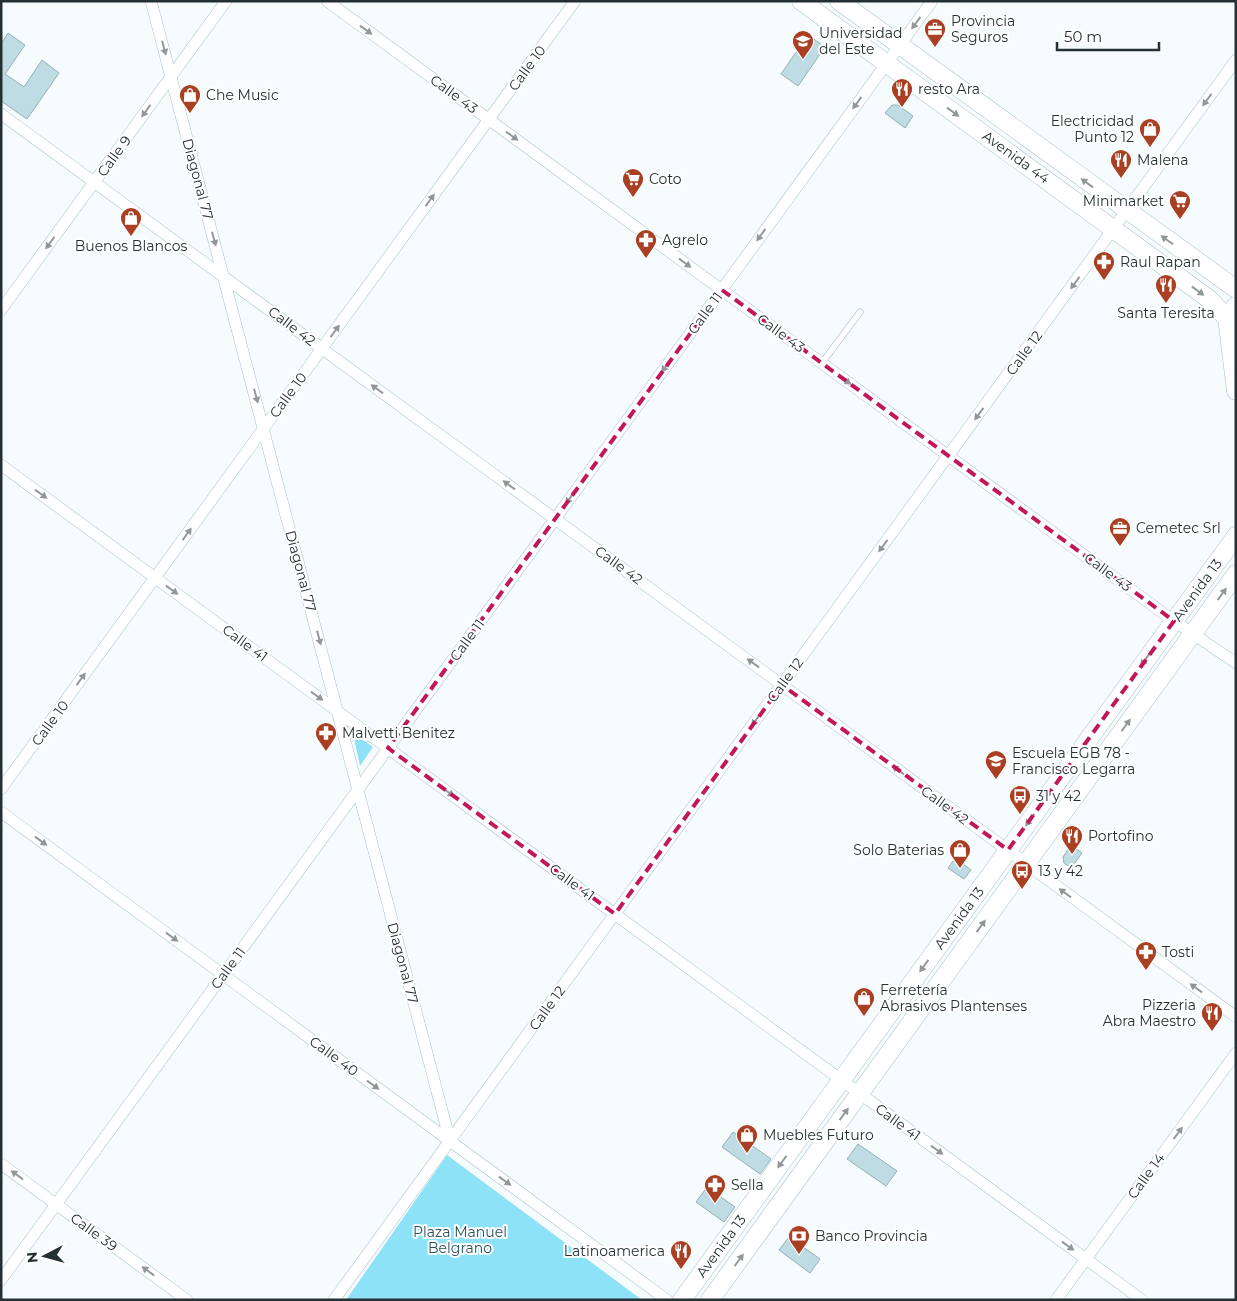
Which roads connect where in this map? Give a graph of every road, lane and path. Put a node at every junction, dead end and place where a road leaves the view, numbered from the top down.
1 (151, 1) edge
2 (226, 1) edge
3 (327, 1) edge
4 (575, 1) edge
5 (801, 1) edge
6 (839, 1) edge
7 (932, 1) edge
8 (900, 46) junction
9 (1236, 60) edge
10 (885, 64) junction
11 (171, 78) junction
12 (1, 114) edge
13 (489, 120) junction
14 (94, 182) junction
15 (1126, 211) junction
16 (1114, 230) junction
17 (223, 274) junction
18 (1236, 288) edge
19 (722, 290) junction
20 (1, 310) edge
21 (860, 312) dead end
22 (1231, 312) edge
23 (322, 348) junction
24 (822, 363) junction
25 (1236, 391) edge
26 (264, 428) junction
27 (948, 456) junction
28 (1, 465) edge
29 (555, 519) junction
30 (1236, 536) edge
31 (1236, 574) edge
32 (155, 578) junction
33 (1174, 621) junction
34 (1194, 632) junction
35 (1236, 663) edge
36 (782, 685) junction
37 (337, 710) junction
38 (388, 748) junction
39 (1, 789) edge
40 (358, 790) junction
41 (1, 812) edge
42 (1008, 850) junction
43 (1026, 864) junction
44 (615, 914) junction
45 (223, 975) junction
46 (1236, 1017) edge
47 (1236, 1053) edge
48 (841, 1080) junction
49 (859, 1094) junction
50 (450, 1141) junction
51 (1, 1164) edge
52 (56, 1204) junction
53 (1086, 1259) junction
54 (1, 1280) edge
55 (187, 1300) edge
56 (334, 1300) edge
57 (667, 1300) edge
58 (682, 1300) edge
59 (710, 1300) edge
60 (1056, 1300) edge
61 (1142, 1300) edge

1 -> 11 street, Diagonal 77
2 - 11 street, Calle 9
3 -> 13 street, Calle 43
4 - 13 street, Calle 10
5 - 10 main road, Avenida 44
6 - 8 main road, Avenida 44
7 -> 8 street, Calle 11
8 - 10 street, Calle 11
15 -> 8 main road, Avenida 44
9 -> 15 street, Calle 12
10 -> 16 main road, Avenida 44
10 -> 19 street, Calle 11
11 -> 14 street, Calle 9
11 -> 17 street, Diagonal 77
12 - 14 street, Calle 42
13 -> 19 street, Calle 43
23 -> 13 street, Calle 10
14 - 17 street, Calle 42
14 -> 20 street, Calle 9
15 - 16 street, Calle 12
18 -> 15 main road, Avenida 44
16 -> 22 main road, Avenida 44
16 -> 27 street, Calle 12
17 - 23 street, Calle 42
17 -> 26 street, Diagonal 77
19 - 24 street, Calle 43
19 -> 29 street, Calle 11
21 - 24 lane
22 - 25 main road
23 - 26 street, Calle 10
29 -> 23 street, Calle 42
24 -> 27 street, Calle 43
32 -> 26 street, Calle 10
26 -> 37 street, Diagonal 77
27 - 33 street, Calle 43
27 -> 36 street, Calle 12
28 -> 32 street, Calle 41
36 -> 29 street, Calle 42
29 - 38 street, Calle 11
30 - 33 main road, Avenida 13
34 -> 31 main road, Avenida 13
32 -> 37 street, Calle 41
39 -> 32 street, Calle 10
33 - 34 street, Calle 43
33 -> 42 main road, Avenida 13
34 - 35 street, Calle 43
43 -> 34 main road, Avenida 13
42 -> 36 street, Calle 42
36 -> 44 street, Calle 12
37 - 38 street, Calle 41
37 - 40 street, Diagonal 77
38 - 40 street, Calle 11
38 -> 44 street, Calle 41
40 - 45 street, Calle 11
40 - 50 street, Diagonal 77
41 -> 45 street, Calle 40
42 - 43 street, Calle 42
42 -> 48 main road, Avenida 13
46 -> 43 street, Calle 42
49 -> 43 main road, Avenida 13
44 - 48 street, Calle 41
44 - 50 street, Calle 12
45 -> 50 street, Calle 40
45 - 52 street, Calle 11
53 -> 47 street, Calle 14
48 - 49 street, Calle 41
48 -> 58 main road, Avenida 13
49 -> 53 street, Calle 41
59 -> 49 main road, Avenida 13
50 - 56 street, Calle 12
50 -> 57 street, Calle 40
52 -> 51 street, Calle 39
52 - 54 street, Calle 11
55 -> 52 street, Calle 39
53 - 60 street, Calle 14
53 - 61 street, Calle 41

